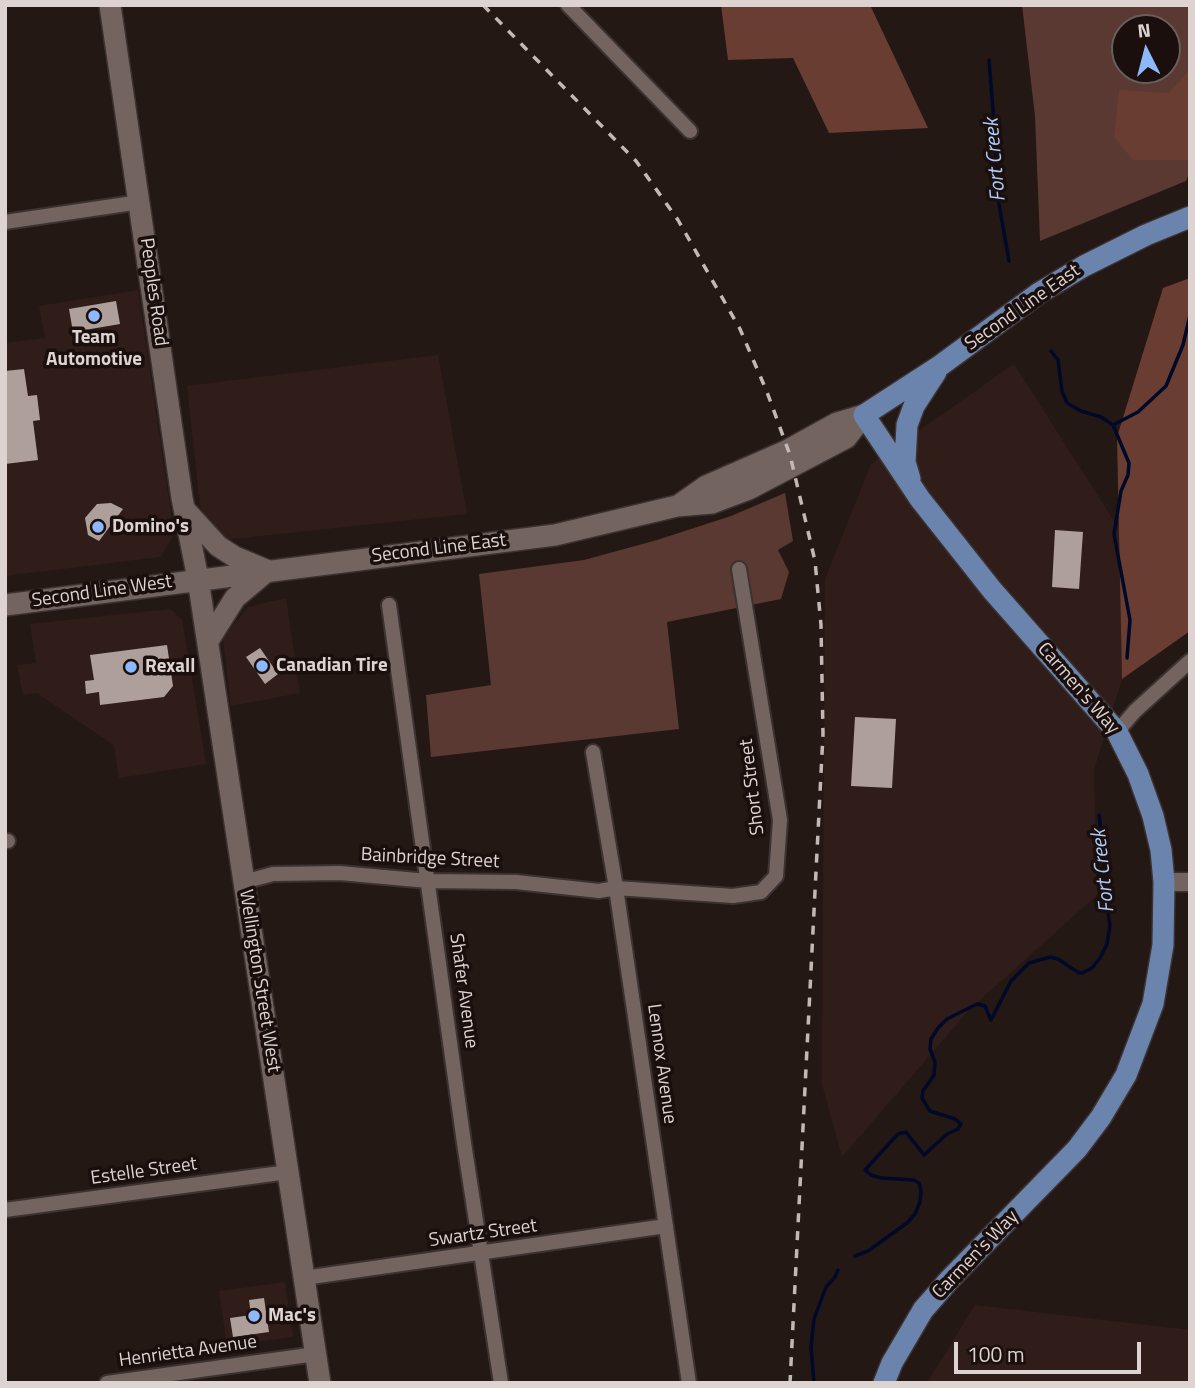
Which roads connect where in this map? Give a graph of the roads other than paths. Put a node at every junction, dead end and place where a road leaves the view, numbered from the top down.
1 (110, 5) edge
2 (568, 5) edge
3 (690, 131) dead end
4 (140, 202) junction
5 (1190, 217) edge
6 (5, 222) edge
7 (941, 365) junction
8 (864, 415) junction
9 (912, 488) junction
10 (184, 510) junction
11 (739, 569) dead end
12 (268, 570) junction
13 (198, 579) junction
14 (389, 605) dead end
15 (5, 606) edge
16 (208, 641) junction
17 (1190, 661) edge
18 (1117, 732) junction
19 (593, 752) dead end
20 (428, 881) junction
21 (243, 882) junction
22 (1164, 882) junction
23 (1190, 882) edge
24 (616, 888) junction
25 (288, 1172) junction
26 (5, 1210) edge
27 (666, 1226) junction
28 (482, 1254) junction
29 (304, 1278) junction
30 (316, 1354) junction
31 (107, 1383) edge
32 (320, 1383) edge
33 (501, 1383) edge
34 (689, 1383) edge
35 (884, 1383) edge

1 - 4 main road, Peoples Road
2 - 3 street
4 - 6 street
4 - 10 main road, Peoples Road
5 - 7 highway, Second Line East
7 - 8 highway, Second Line East
7 - 9 highway
8 - 9 highway, Carmen's Way
8 - 12 main road, Second Line East
9 - 18 highway, Carmen's Way
10 - 12 main road
10 - 13 main road, Peoples Road
11 - 24 street, Short Street
12 - 13 main road, Second Line East
12 - 16 main road
13 - 15 main road, Second Line West
13 - 16 main road, Wellington Street West
14 - 20 street, Shafer Avenue
16 - 21 main road, Wellington Street West
17 - 18 street
18 - 22 highway, Carmen's Way
19 - 24 street, Lennox Avenue
20 - 21 street, Bainbridge Street
20 - 24 street, Bainbridge Street
20 - 28 street, Shafer Avenue
21 - 25 main road, Wellington Street West
22 - 23 street
22 - 35 highway, Carmen's Way
24 - 27 street, Lennox Avenue
25 - 26 street, Estelle Street
25 - 29 main road, Wellington Street West
27 - 28 street, Swartz Street
27 - 34 street, Lennox Avenue
28 - 29 street, Swartz Street
28 - 33 street, Shafer Avenue
29 - 30 main road, Wellington Street West
30 - 31 street, Henrietta Avenue
30 - 32 main road, Wellington Street West

